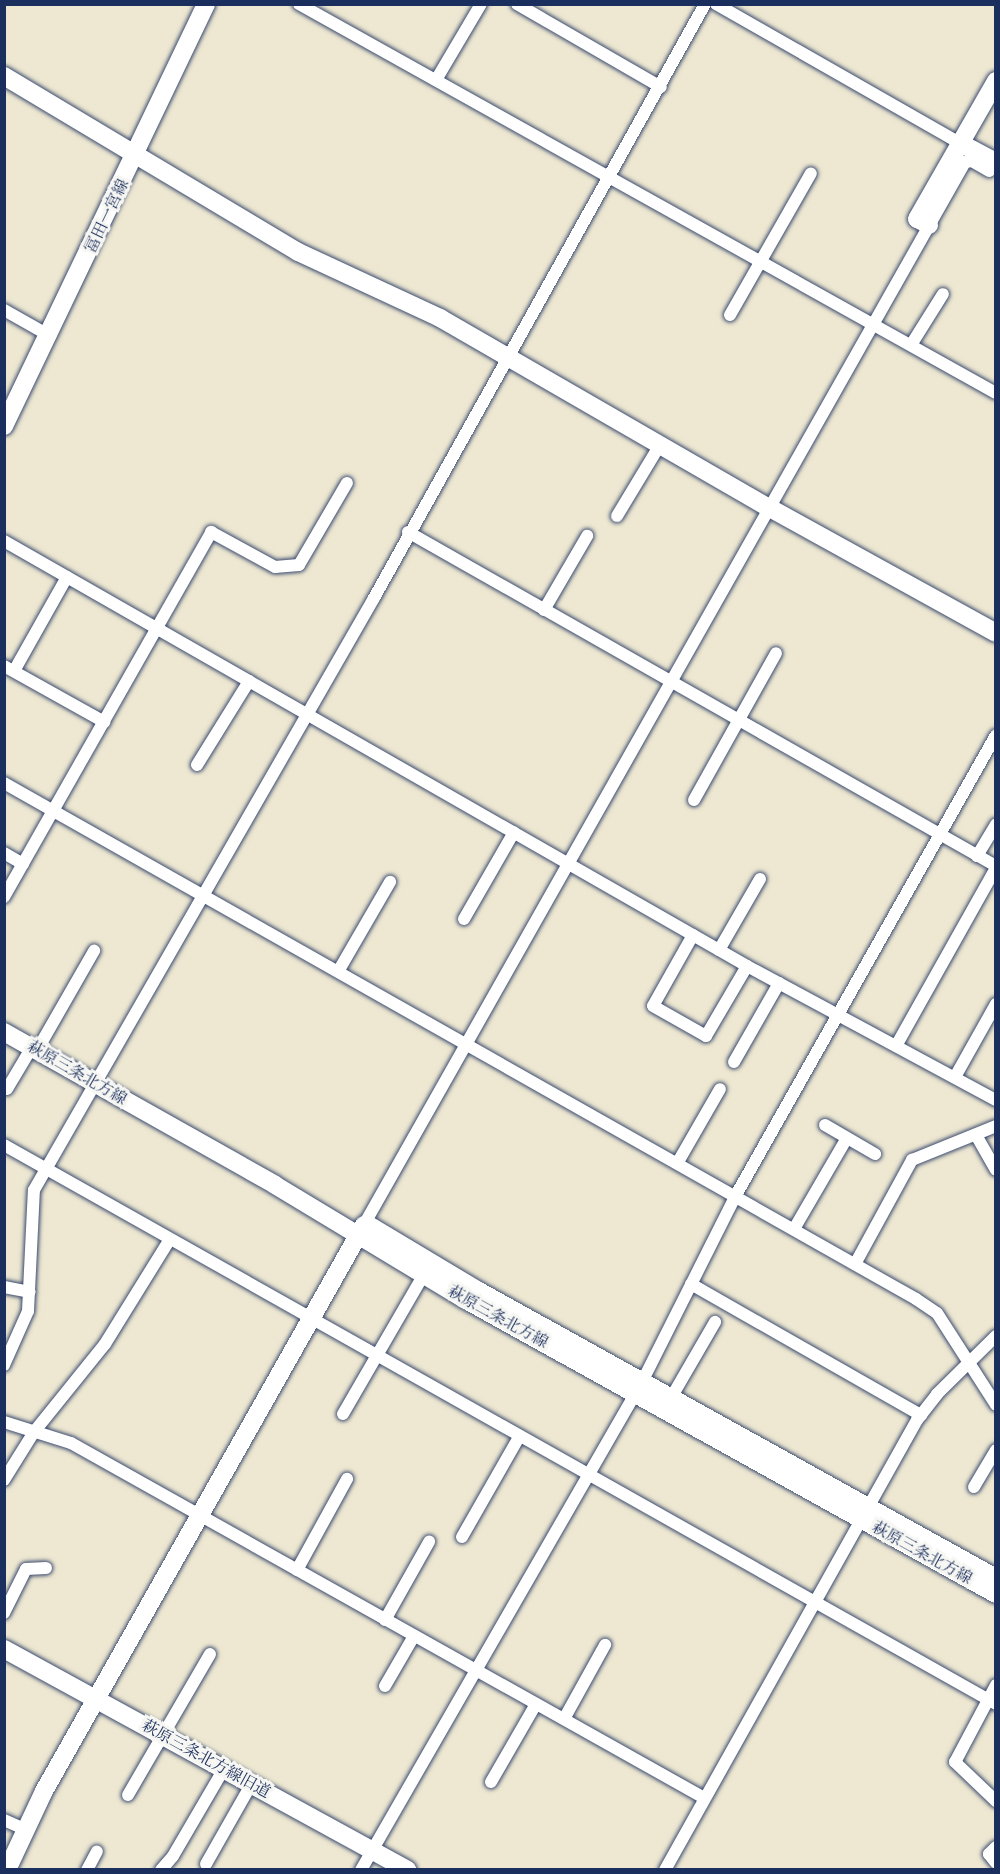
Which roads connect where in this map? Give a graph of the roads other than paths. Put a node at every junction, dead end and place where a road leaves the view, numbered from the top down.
1 (206, 4) edge
2 (299, 4) edge
3 (481, 4) edge
4 (517, 4) edge
5 (705, 4) edge
6 (717, 4) edge
7 (4, 76) edge
8 (436, 80) junction
9 (996, 81) edge
10 (661, 87) junction
11 (960, 143) junction
12 (136, 155) junction
13 (992, 166) edge
14 (811, 173) dead end
15 (608, 177) junction
16 (929, 225) junction
17 (762, 260) junction
18 (943, 294) dead end
19 (4, 309) edge
20 (730, 315) dead end
21 (873, 323) junction
22 (50, 336) junction
23 (911, 345) junction
24 (508, 357) junction
25 (996, 393) edge
26 (4, 426) edge
27 (661, 444) junction
28 (346, 483) dead end
29 (768, 507) junction
30 (617, 516) dead end
31 (408, 532) junction
32 (587, 536) dead end
33 (4, 541) edge
34 (67, 577) junction
35 (544, 610) junction
36 (157, 629) junction
37 (996, 633) edge
38 (776, 653) dead end
39 (9, 668) edge
40 (249, 681) junction
41 (671, 682) junction
42 (307, 714) junction
43 (104, 722) junction
44 (740, 722) junction
45 (996, 735) edge
46 (197, 765) dead end
47 (4, 783) edge
48 (694, 800) dead end
49 (54, 811) junction
50 (996, 824) edge
51 (514, 832) junction
52 (940, 835) junction
53 (4, 853) edge
54 (977, 856) junction
55 (23, 864) junction
56 (570, 864) junction
57 (996, 867) edge
58 (760, 879) dead end
59 (390, 882) dead end
60 (205, 894) junction
61 (4, 897) edge
62 (464, 919) dead end
63 (693, 935) junction
64 (719, 950) junction
65 (94, 951) dead end
66 (747, 966) junction
67 (339, 970) junction
68 (779, 983) junction
69 (996, 1004) edge
70 (839, 1015) junction
71 (4, 1018) edge
72 (4, 1032) edge
73 (467, 1043) junction
74 (37, 1044) junction
75 (896, 1046) junction
76 (735, 1062) dead end
77 (955, 1077) junction
78 (100, 1079) junction
79 (7, 1089) dead end
80 (720, 1089) dead end
81 (996, 1100) edge
82 (825, 1125) dead end
83 (996, 1126) edge
84 (975, 1135) junction
85 (847, 1138) junction
86 (4, 1145) edge
87 (875, 1154) dead end
88 (678, 1162) junction
89 (47, 1169) junction
90 (996, 1170) edge
91 (736, 1195) junction
92 (362, 1228) junction
93 (794, 1229) junction
94 (170, 1239) junction
95 (855, 1264) junction
96 (424, 1274) junction
97 (691, 1284) junction
98 (4, 1287) edge
99 (30, 1292) junction
100 (311, 1317) junction
101 (715, 1322) dead end
102 (996, 1336) edge
103 (376, 1357) junction
104 (968, 1362) junction
105 (4, 1365) edge
106 (639, 1387) junction
107 (671, 1398) junction
108 (996, 1405) edge
109 (343, 1414) dead end
110 (921, 1415) junction
111 (4, 1422) edge
112 (34, 1432) junction
113 (519, 1437) junction
114 (996, 1450) edge
115 (588, 1476) junction
116 (347, 1479) dead end
117 (4, 1480) edge
118 (974, 1487) dead end
119 (865, 1513) junction
120 (201, 1515) junction
121 (462, 1537) dead end
122 (429, 1542) dead end
123 (46, 1568) dead end
124 (297, 1570) junction
125 (996, 1578) edge
126 (996, 1594) edge
127 (815, 1601) junction
128 (4, 1613) edge
129 (385, 1620) junction
130 (414, 1636) junction
131 (604, 1645) dead end
132 (4, 1649) edge
133 (210, 1654) dead end
134 (476, 1671) junction
135 (996, 1685) edge
136 (385, 1686) dead end
137 (96, 1699) junction
138 (992, 1702) edge
139 (536, 1704) junction
140 (564, 1719) junction
141 (163, 1735) junction
142 (225, 1767) junction
143 (491, 1782) dead end
144 (252, 1783) junction
145 (128, 1795) dead end
146 (704, 1798) junction
147 (996, 1801) edge
148 (4, 1820) edge
149 (26, 1830) junction
150 (996, 1847) edge
151 (371, 1850) junction
152 (97, 1851) dead end
153 (996, 1863) edge
154 (207, 1864) dead end
155 (7, 1869) edge
156 (87, 1869) edge
157 (160, 1869) edge
158 (361, 1869) edge
159 (405, 1869) edge
160 (665, 1869) edge

1 - 12 street, 冨田一宮線
2 - 8 street
3 - 8 street
4 - 10 street
5 - 10 street
6 - 11 street
7 - 12 street
8 - 15 street
9 - 11 street
10 - 15 street
11 - 13 street
11 - 16 street
12 - 22 street, 冨田一宮線
12 - 24 street
13 - 16 street
14 - 17 street
15 - 17 street
15 - 24 street
16 - 21 street
17 - 20 street
17 - 21 street
18 - 23 street
19 - 22 street
21 - 23 street
21 - 29 street
22 - 26 street, 冨田一宮線
23 - 25 street
24 - 27 street
24 - 31 street
27 - 29 street
27 - 30 street
28 - 36 street
29 - 37 street
29 - 41 street
31 - 35 street
31 - 42 street
32 - 35 street
33 - 34 street
34 - 36 street
34 - 39 street
35 - 41 street
36 - 40 street
36 - 43 street
38 - 44 street
39 - 43 street
40 - 42 street
40 - 46 street
41 - 44 street
41 - 56 street
42 - 51 street
42 - 60 street
43 - 49 street
44 - 48 street
44 - 52 street
45 - 52 street
47 - 49 street
49 - 55 street
49 - 60 street
50 - 54 street
51 - 56 street
51 - 62 street
52 - 54 street
52 - 70 street
53 - 55 street
54 - 57 street
55 - 61 street
56 - 63 street
56 - 73 street
57 - 75 street
58 - 64 street
59 - 67 street
60 - 67 street
60 - 78 street
63 - 64 street
63 - 66 street
64 - 66 street
65 - 74 street
66 - 68 street
67 - 73 street
68 - 70 street
68 - 76 street
69 - 77 street
70 - 75 street
70 - 91 street
71 - 74 street, 萩原三条北方線
72 - 74 street, 萩原三条北方線
73 - 88 street
73 - 92 street
74 - 78 street, 萩原三条北方線
74 - 79 street
75 - 77 street
77 - 81 street
78 - 89 street
78 - 92 street, 萩原三条北方線
80 - 88 street
82 - 85 street
83 - 84 street
84 - 90 street
84 - 95 street
85 - 87 street
85 - 93 street
86 - 89 street
88 - 91 street
89 - 94 street
89 - 99 street
91 - 93 street
91 - 97 street
92 - 96 street, 萩原三条北方線
92 - 100 street
92 - 106 street, 萩原三条北方線
93 - 95 street
94 - 100 street
94 - 112 street
95 - 104 street
96 - 103 street
96 - 106 street, 萩原三条北方線
97 - 106 street
97 - 110 street
98 - 99 street
99 - 105 street
100 - 103 street
100 - 120 street
101 - 107 street
102 - 104 street
103 - 109 street
103 - 113 street
104 - 108 street
104 - 110 street
106 - 107 street, 萩原三条北方線
106 - 115 street
106 - 119 street, 萩原三条北方線
107 - 119 street, 萩原三条北方線
110 - 119 street
111 - 112 street
112 - 117 street
112 - 120 street
113 - 115 street
113 - 121 street
114 - 118 street
115 - 127 street
115 - 134 street
116 - 124 street
119 - 125 street, 萩原三条北方線
119 - 126 street, 萩原三条北方線
119 - 127 street
120 - 124 street
120 - 137 street
122 - 129 street
123 - 128 street
124 - 129 street
127 - 138 street
127 - 146 street
129 - 130 street
130 - 134 street
130 - 136 street
131 - 140 street
132 - 137 street, 萩原三条北方線旧道
133 - 141 street
134 - 139 street
134 - 151 street
135 - 138 street
137 - 141 street, 萩原三条北方線旧道
137 - 149 street
138 - 147 street
139 - 140 street
139 - 143 street
140 - 146 street
141 - 142 street, 萩原三条北方線旧道
141 - 145 street
142 - 144 street, 萩原三条北方線旧道
142 - 157 street
144 - 151 street, 萩原三条北方線旧道
144 - 154 street
146 - 160 street
148 - 149 street
149 - 155 street
150 - 153 street
151 - 158 street
151 - 159 street, 萩原三条北方線旧道
152 - 156 street

